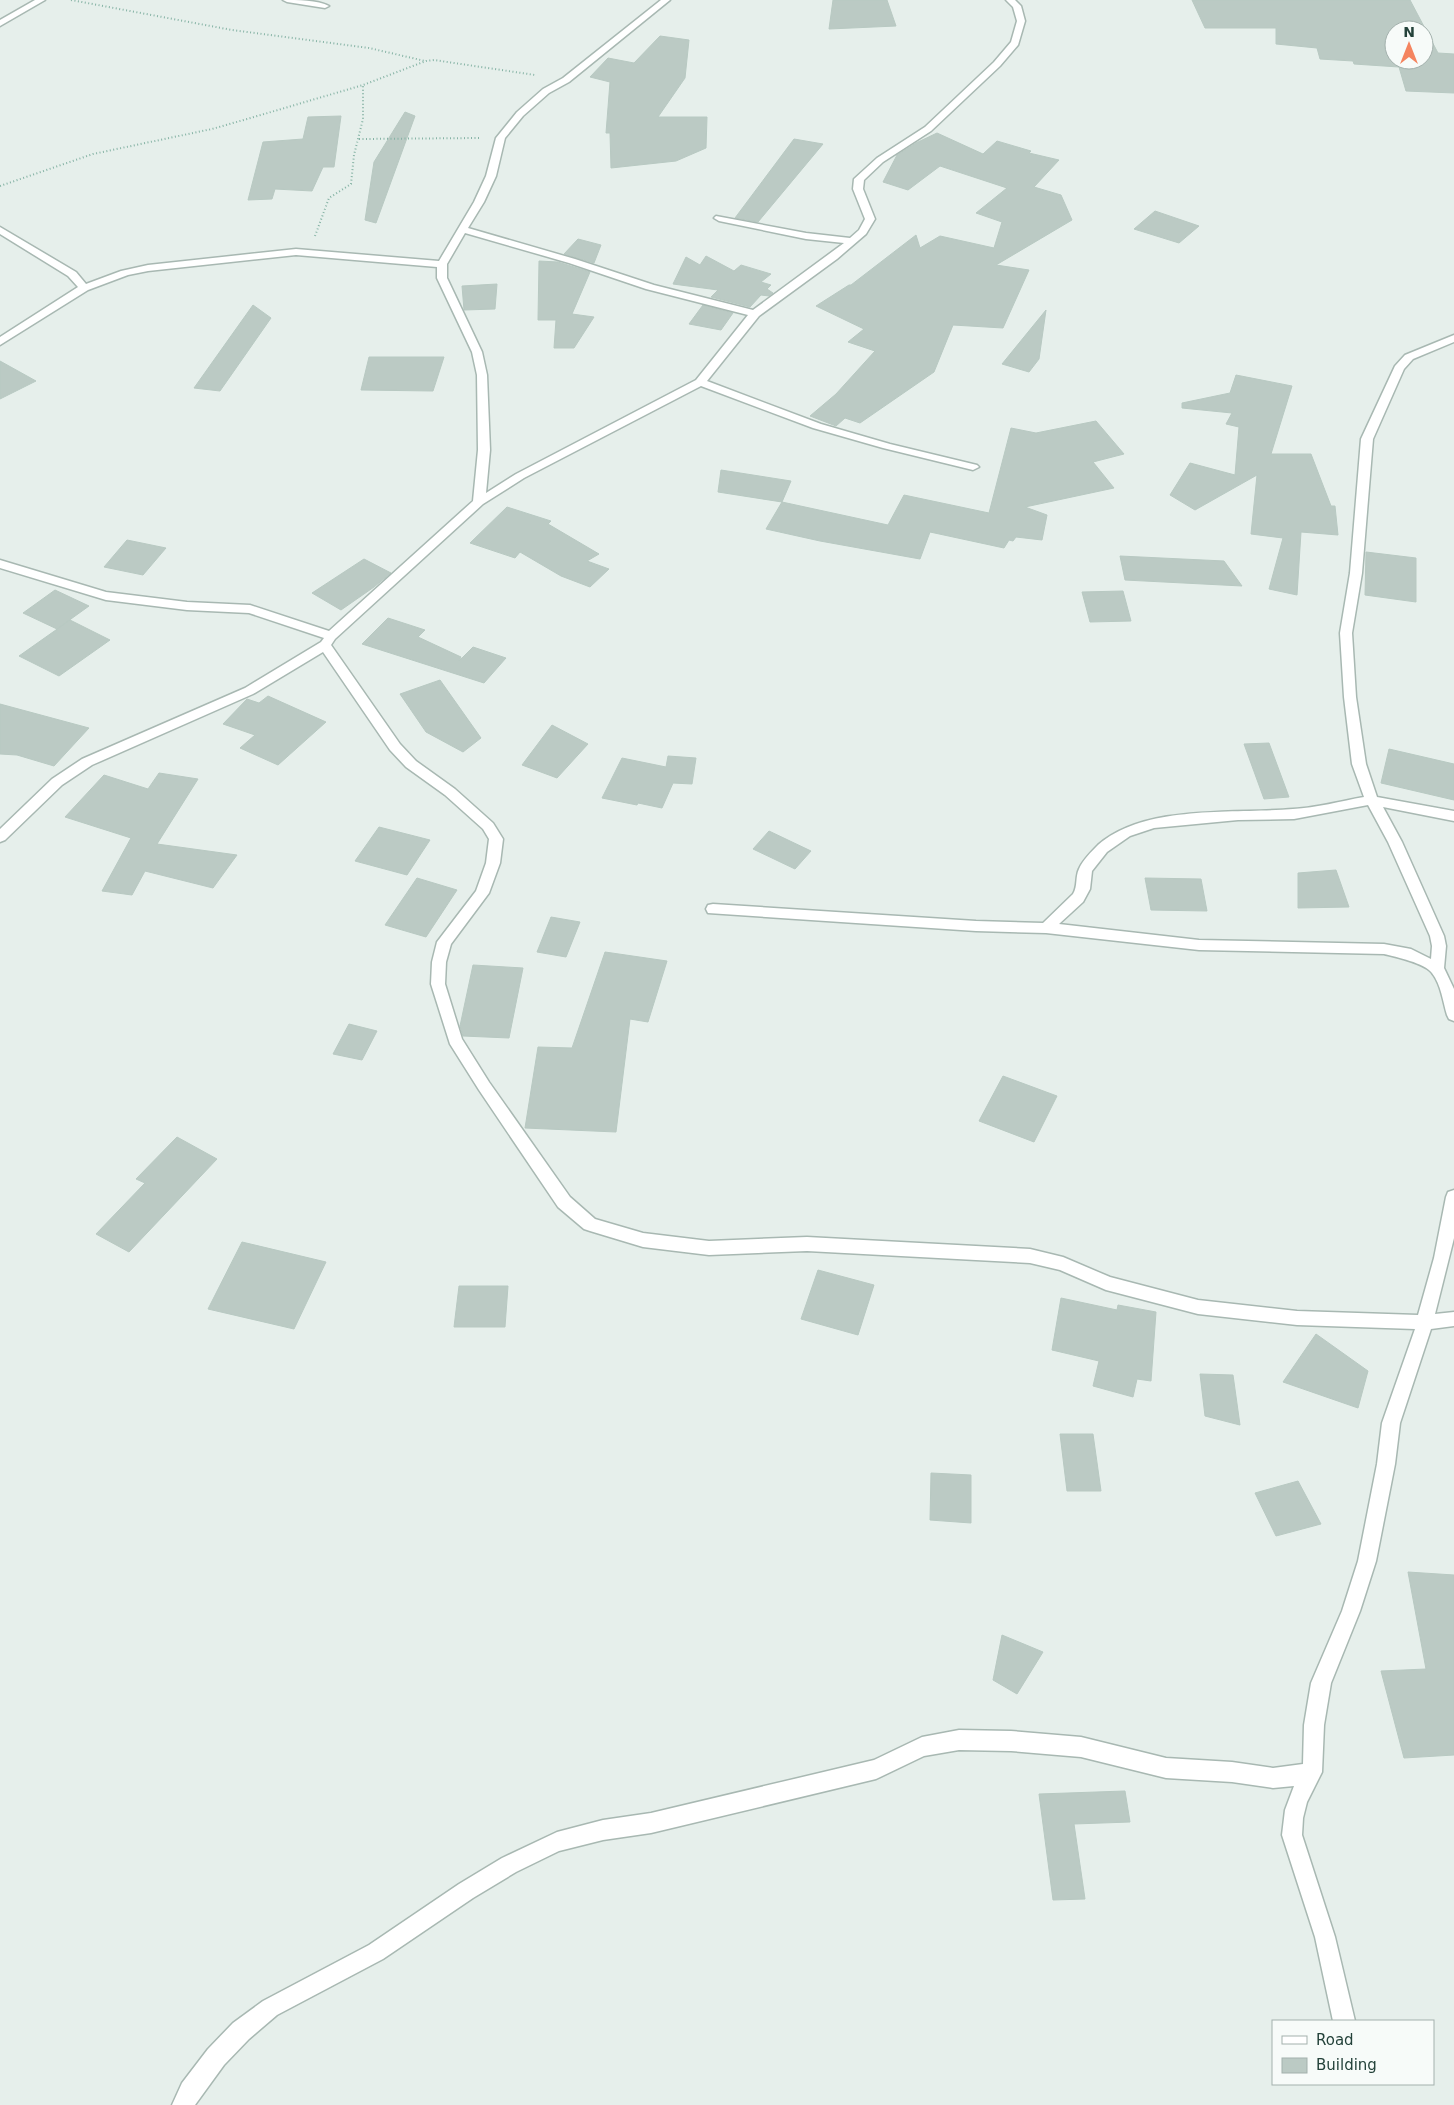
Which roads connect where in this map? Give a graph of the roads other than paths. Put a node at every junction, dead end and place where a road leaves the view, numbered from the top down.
1 (41, 0) edge
2 (287, 0) edge
3 (666, 0) edge
4 (1010, 0) edge
5 (325, 6) dead end
6 (0, 23) edge
7 (718, 218) dead end
8 (462, 229) junction
9 (0, 230) edge
10 (853, 241) junction
11 (442, 264) junction
12 (84, 288) junction
13 (755, 314) junction
14 (1454, 338) edge
15 (0, 342) edge
16 (700, 382) junction
17 (974, 467) dead end
18 (479, 502) junction
19 (0, 564) edge
20 (328, 640) junction
21 (1372, 800) junction
22 (1454, 816) edge
23 (0, 837) edge
24 (713, 909) dead end
25 (1046, 928) junction
26 (1445, 974) edge
27 (1454, 1015) edge
28 (1454, 1197) edge
29 (1454, 1318) edge
30 (1424, 1322) junction
31 (1312, 1772) junction
32 (1344, 2020) edge
33 (183, 2105) edge

1 - 6 street
2 - 5 street
3 - 8 street
4 - 10 street
7 - 10 street
8 - 11 street
8 - 13 street
9 - 12 street
10 - 13 street
11 - 12 street
11 - 18 street
12 - 15 street
13 - 16 street
14 - 21 street
16 - 17 street
16 - 18 street
18 - 20 street
19 - 20 street
20 - 23 street
20 - 30 street
21 - 22 street
21 - 25 street
21 - 26 street
24 - 25 street
25 - 26 street
26 - 27 street
28 - 30 street
29 - 30 street
30 - 31 street
31 - 32 street
31 - 33 street

